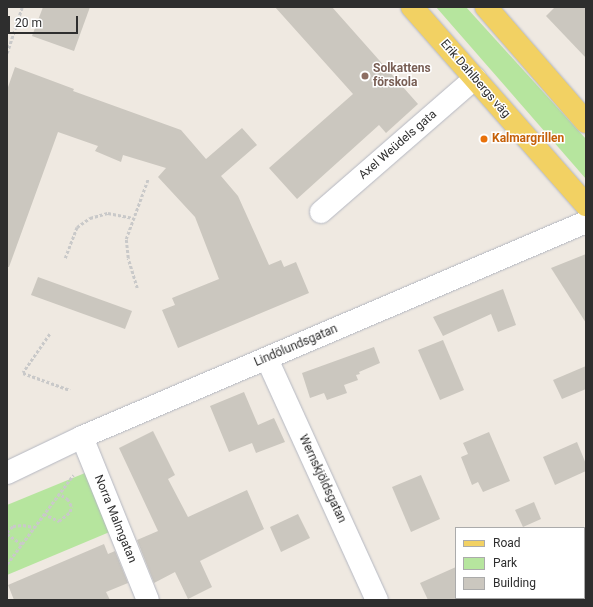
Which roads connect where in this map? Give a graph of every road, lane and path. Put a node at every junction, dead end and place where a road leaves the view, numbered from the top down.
1 (22, 7) edge
2 (412, 7) edge
3 (486, 7) edge
4 (7, 52) edge
5 (475, 78) junction
6 (586, 122) edge
7 (148, 179) dead end
8 (586, 205) edge
9 (321, 212) dead end
10 (134, 218) junction
11 (586, 222) edge
12 (65, 258) dead end
13 (137, 288) dead end
14 (50, 334) dead end
15 (267, 359) junction
16 (70, 390) dead end
17 (82, 437) junction
18 (76, 470) dead end
19 (7, 473) edge
20 (59, 494) junction
21 (44, 514) junction
22 (34, 528) junction
23 (7, 533) edge
24 (22, 544) junction
25 (7, 564) edge
26 (148, 600) edge
27 (377, 600) edge

1 - 4 path
2 - 5 main road, Erik Dahlbergs väg
3 - 6 main road
5 - 8 main road, Erik Dahlbergs väg
5 - 9 street, Axel Weüdels gata
7 - 10 path
10 - 12 path
10 - 13 path
11 - 15 street, Lindölundsgatan
14 - 16 path
15 - 17 street, Lindölundsgatan
15 - 27 street, Wernskjöldsgatan
17 - 19 street, Lindölundsgatan
17 - 26 street, Norra Malmgatan
18 - 20 path
20 - 21 path
20 - 21 path
21 - 22 path
22 - 23 path
22 - 24 path
23 - 24 path
24 - 25 path

